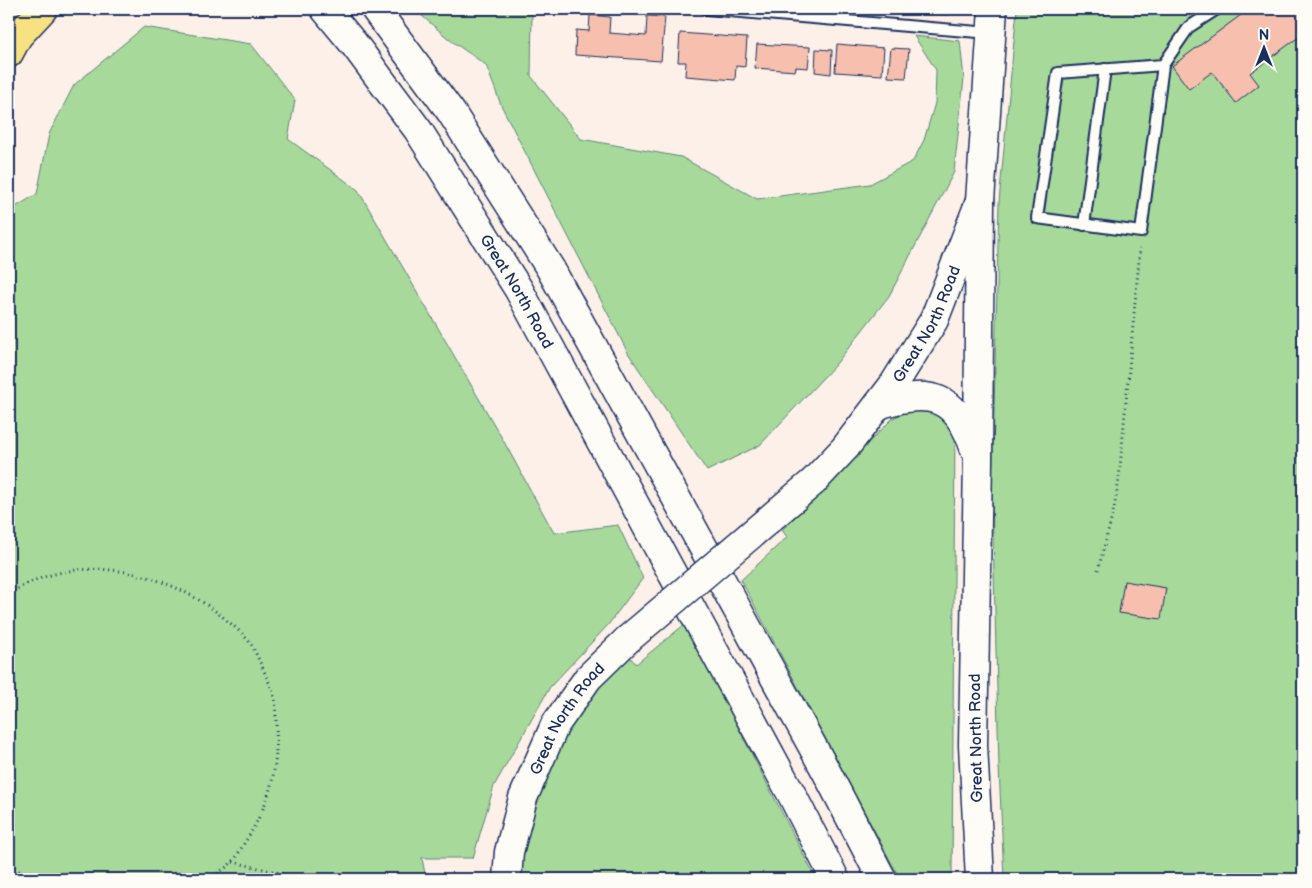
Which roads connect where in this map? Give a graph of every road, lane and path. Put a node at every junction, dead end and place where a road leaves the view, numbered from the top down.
1 (43, 9) edge
2 (325, 9) edge
3 (374, 9) edge
4 (706, 9) edge
5 (1217, 9) edge
6 (992, 21) edge
7 (9, 53) edge
8 (1162, 66) junction
9 (1105, 70) junction
10 (980, 201) junction
11 (1084, 225) junction
12 (1142, 232) junction
13 (878, 405) junction
14 (978, 461) junction
15 (1098, 570) dead end
16 (9, 594) edge
17 (233, 862) junction
18 (9, 869) edge
19 (56, 879) edge
20 (209, 879) edge
21 (306, 879) edge
22 (507, 879) edge
23 (835, 879) edge
24 (882, 879) edge
25 (980, 879) edge

1 - 7 highway
2 - 23 main road, Great North Road
3 - 24 main road
4 - 6 lane
5 - 8 lane
6 - 10 main road, Great North Road
8 - 9 lane
8 - 12 lane
9 - 11 lane
9 - 11 lane
10 - 13 main road, Great North Road
10 - 14 main road, Great North Road
11 - 12 lane
12 - 15 path
13 - 14 main road
13 - 22 main road, Great North Road, bridge
14 - 25 main road, Great North Road
16 - 17 path
17 - 20 path
17 - 21 path
18 - 19 path

